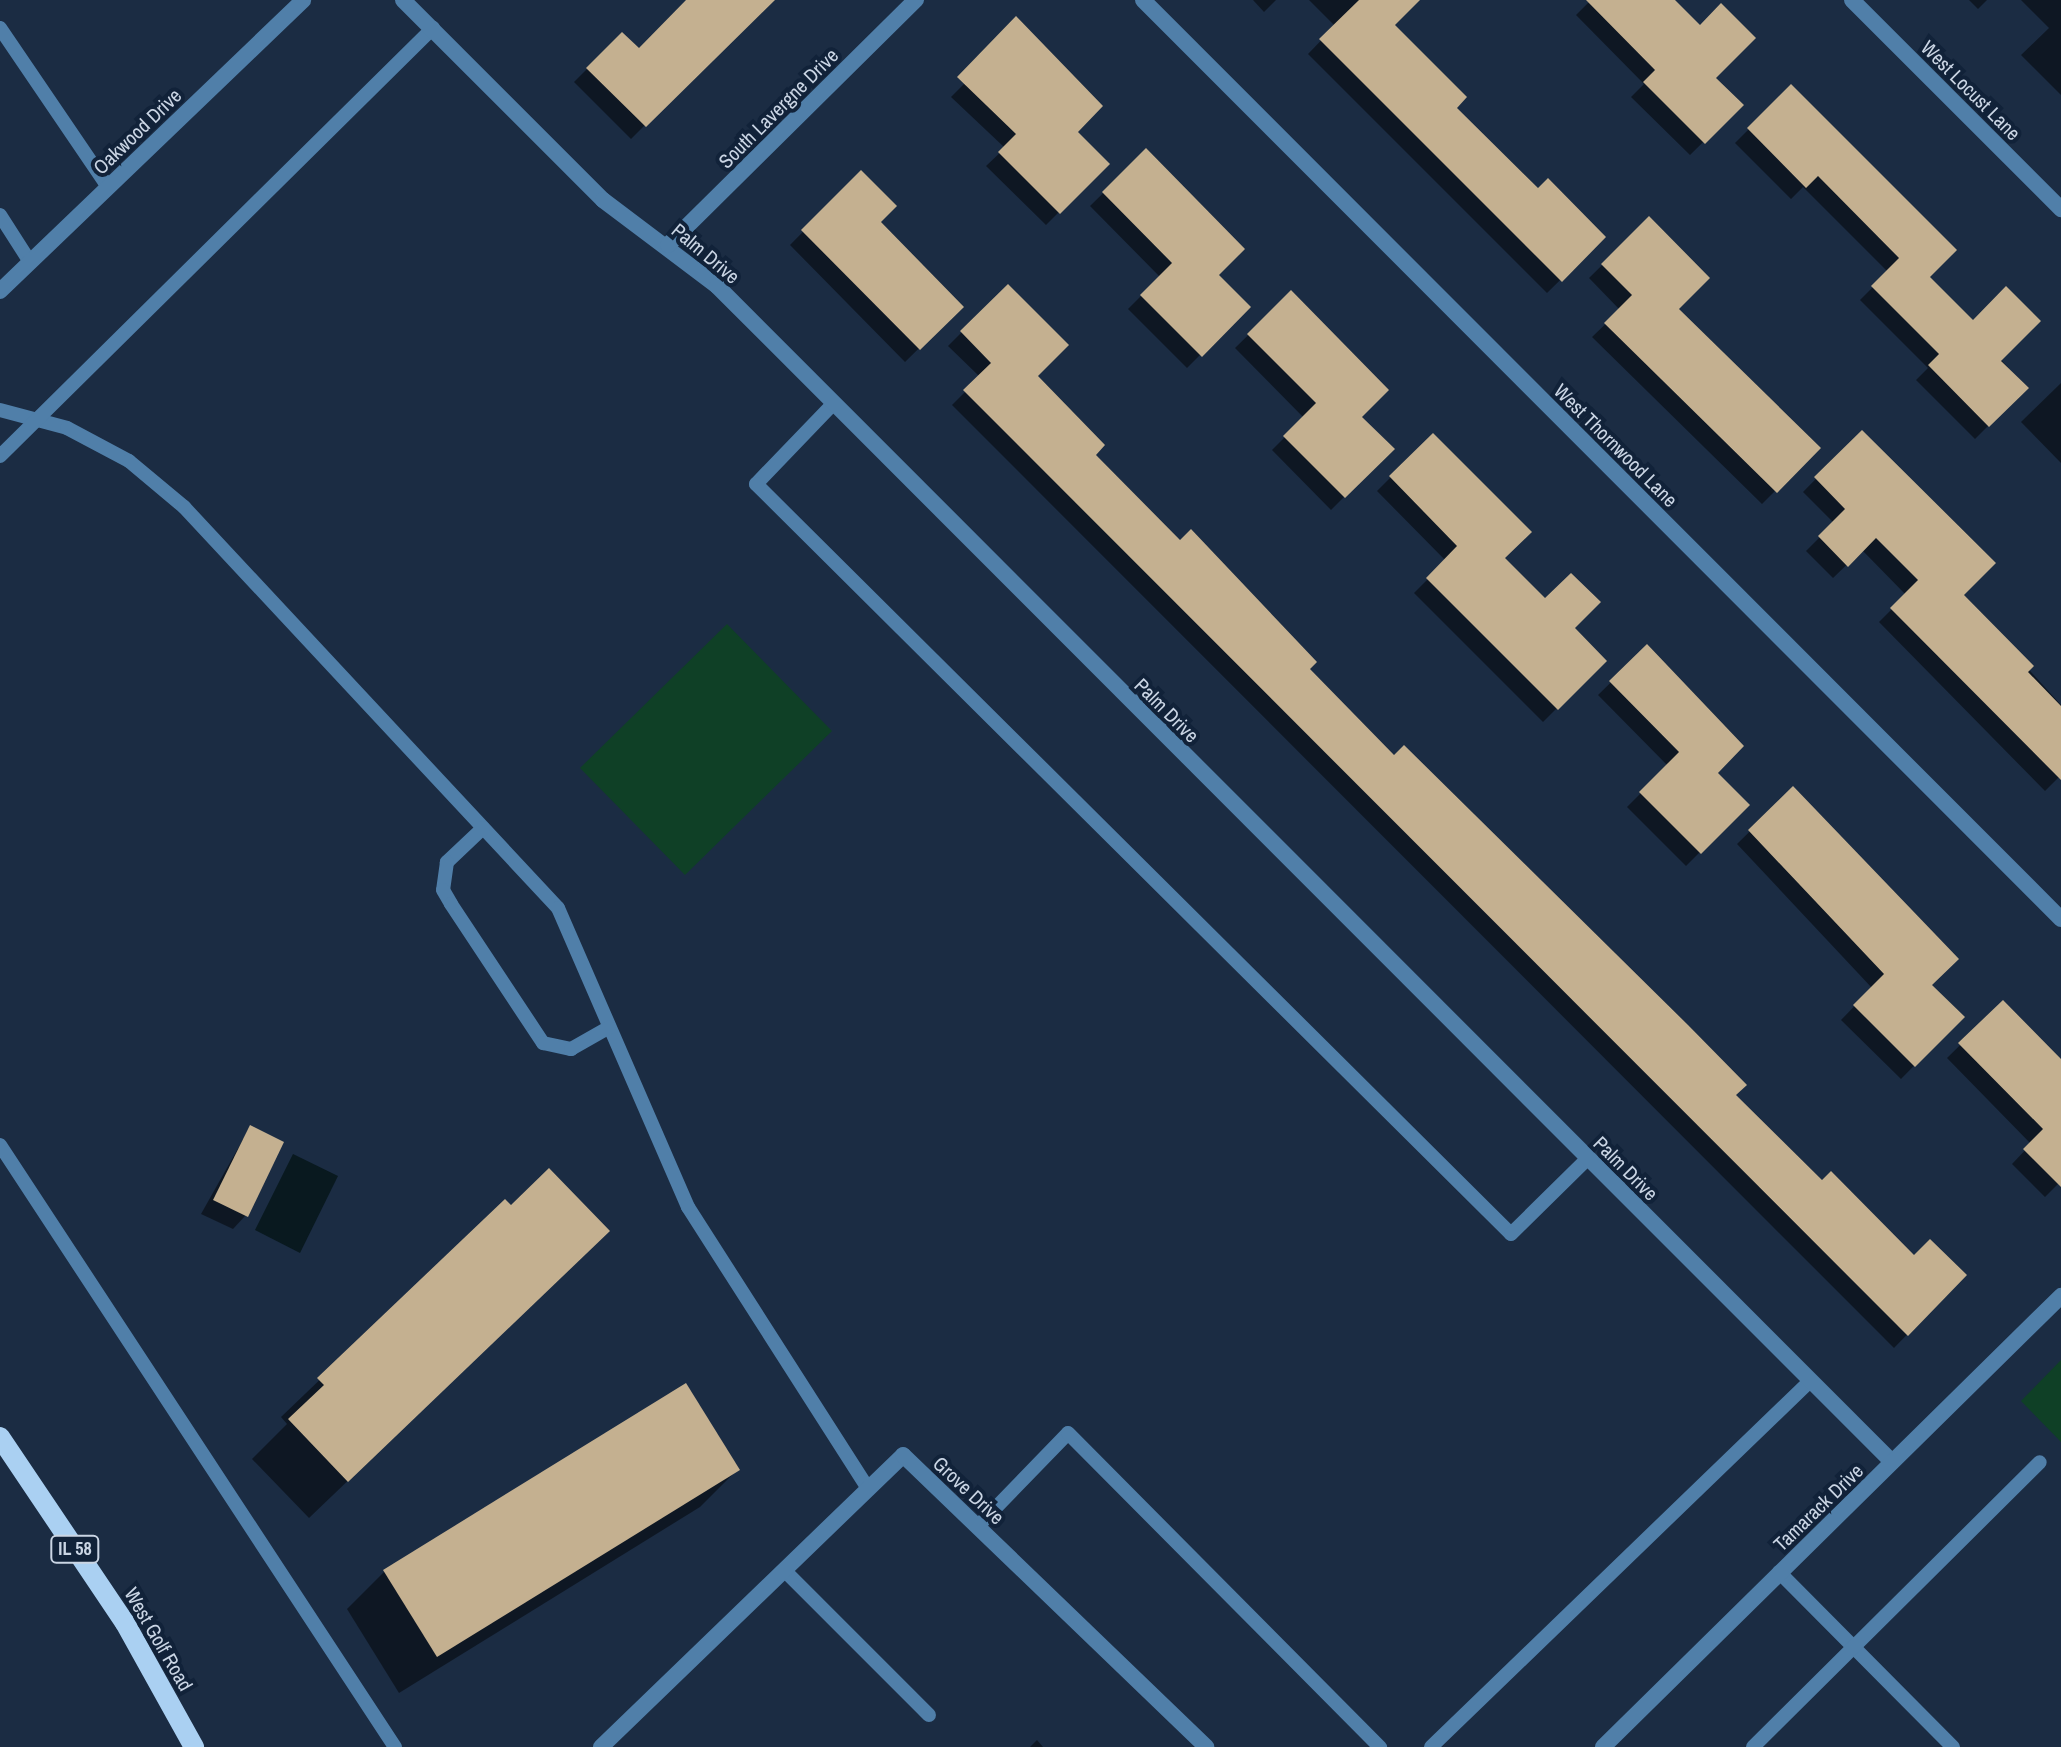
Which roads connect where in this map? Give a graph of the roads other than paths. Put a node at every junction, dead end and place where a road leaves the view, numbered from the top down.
1 (303, 0) edge
2 (403, 0) edge
3 (916, 0) edge
4 (1143, 0) edge
5 (1852, 0) edge
6 (0, 28) edge
7 (433, 28) junction
8 (108, 187) junction
9 (2061, 209) edge
10 (0, 215) edge
11 (668, 245) junction
12 (30, 262) junction
13 (0, 291) edge
14 (833, 404) junction
15 (0, 410) edge
16 (36, 420) junction
17 (0, 456) edge
18 (483, 828) junction
19 (2061, 919) edge
20 (608, 1028) junction
21 (0, 1145) edge
22 (1588, 1158) junction
23 (2061, 1296) edge
24 (1810, 1381) junction
25 (0, 1437) edge
26 (1892, 1462) junction
27 (2040, 1462) dead end
28 (868, 1488) junction
29 (978, 1526) junction
30 (784, 1570) junction
31 (1779, 1572) junction
32 (1854, 1647) junction
33 (929, 1715) dead end
34 (194, 1747) edge
35 (395, 1747) edge
36 (601, 1747) edge
37 (1206, 1747) edge
38 (1380, 1747) edge
39 (1431, 1747) edge
40 (1603, 1747) edge
41 (1753, 1747) edge
42 (1953, 1747) edge

1 - 8 street, Oakwood Drive
2 - 7 street, Palm Drive
3 - 11 street, South Lavergne Drive
4 - 19 street, West Thornwood Lane
5 - 9 street, West Locust Lane
6 - 8 lane
7 - 11 street, Palm Drive
7 - 16 lane
8 - 12 street, Oakwood Drive
10 - 12 lane
11 - 14 street, Palm Drive
12 - 13 street, Oakwood Drive
14 - 22 street, Palm Drive
14 - 22 lane
15 - 16 lane
16 - 17 lane
16 - 18 lane
18 - 20 lane
18 - 20 lane
20 - 28 lane
21 - 35 lane
22 - 24 street, Palm Drive
23 - 26 street, Tamarack Drive
24 - 26 street, Palm Drive
24 - 39 lane
25 - 34 main road, West Golf Road / IL 58
26 - 31 street, Tamarack Drive
27 - 32 lane
28 - 29 street, Grove Drive
28 - 30 street, Grove Drive
29 - 37 street, Grove Drive
29 - 38 lane
30 - 33 lane
30 - 36 street, Grove Drive
31 - 32 lane
31 - 40 street, Tamarack Drive
32 - 41 lane
32 - 42 lane

